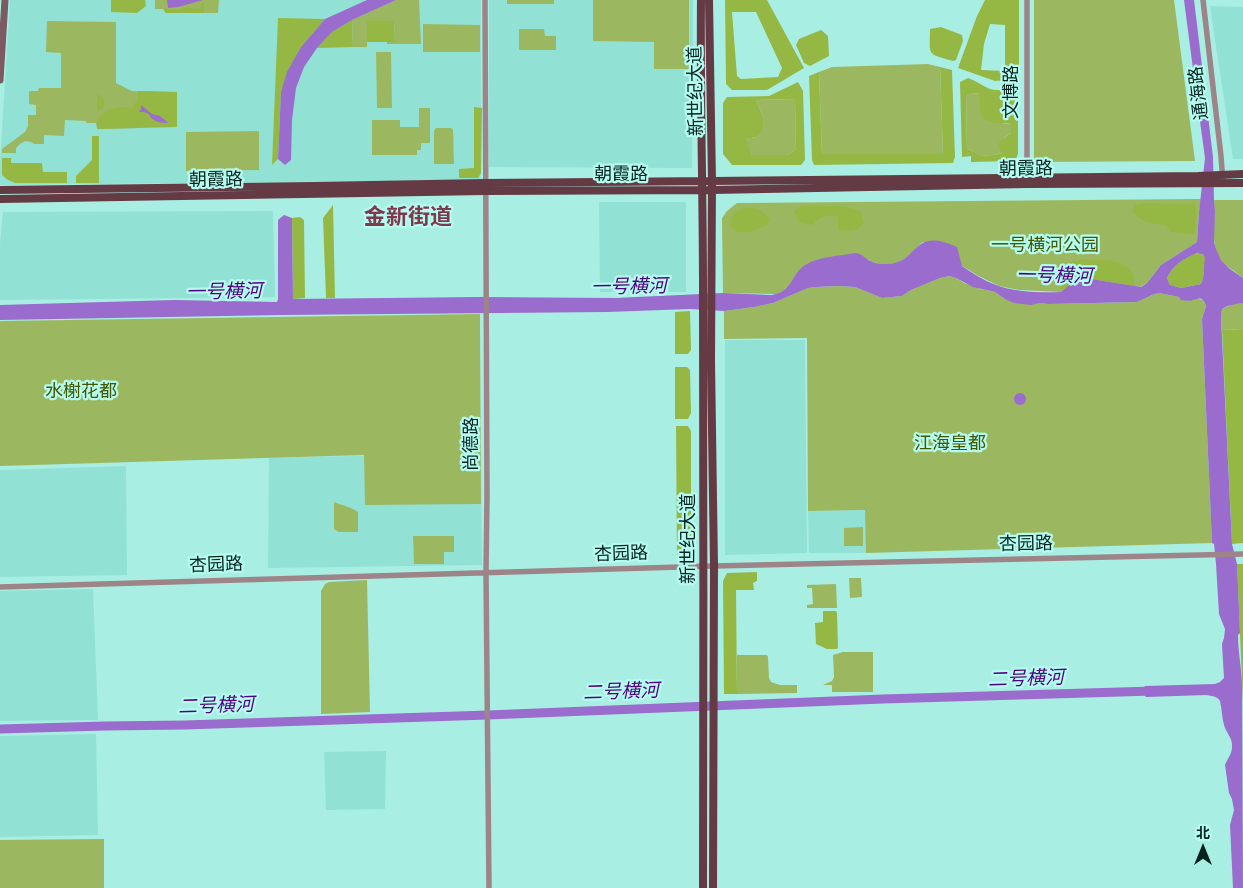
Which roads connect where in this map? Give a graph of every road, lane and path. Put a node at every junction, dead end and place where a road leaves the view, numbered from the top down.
1 (4, 0) edge
2 (485, 0) edge
3 (701, 0) edge
4 (710, 0) edge
5 (1027, 0) edge
6 (1203, 0) edge
7 (0, 80) edge
8 (1243, 174) edge
9 (1220, 179) junction
10 (1027, 180) junction
11 (712, 181) junction
12 (1243, 183) edge
13 (702, 186) junction
14 (485, 187) junction
15 (0, 190) edge
16 (712, 190) junction
17 (0, 199) edge
18 (707, 290) junction
19 (707, 313) junction
20 (1240, 554) edge
21 (704, 566) junction
22 (714, 566) junction
23 (486, 573) junction
24 (0, 587) edge
25 (490, 888) edge
26 (703, 888) edge
27 (713, 888) edge

1 - 7 main road
2 - 14 street, 尚德路
3 - 13 main road, 新世纪大道
4 - 11 main road, 新世纪大道
5 - 10 street, 文博路
6 - 9 street, 通海路
8 - 9 main road, 朝霞路
9 - 10 main road, 朝霞路
9 - 12 main road, 朝霞路
10 - 11 main road, 朝霞路
10 - 16 main road, 朝霞路
11 - 13 main road, 朝霞路
11 - 16 main road, 新世纪大道
13 - 14 main road, 朝霞路
13 - 16 main road, 朝霞路
13 - 18 main road, 新世纪大道
14 - 15 main road, 朝霞路
14 - 17 main road, 朝霞路
14 - 23 street, 尚德路
16 - 18 main road, 新世纪大道
18 - 19 main road, 新世纪大道
19 - 21 main road, 新世纪大道
19 - 22 main road, 新世纪大道
20 - 22 street, 杏园路
21 - 22 street, 杏园路
21 - 23 street, 杏园路
21 - 26 main road, 新世纪大道
22 - 27 main road, 新世纪大道
23 - 24 street, 杏园路
23 - 25 street, 尚德路

